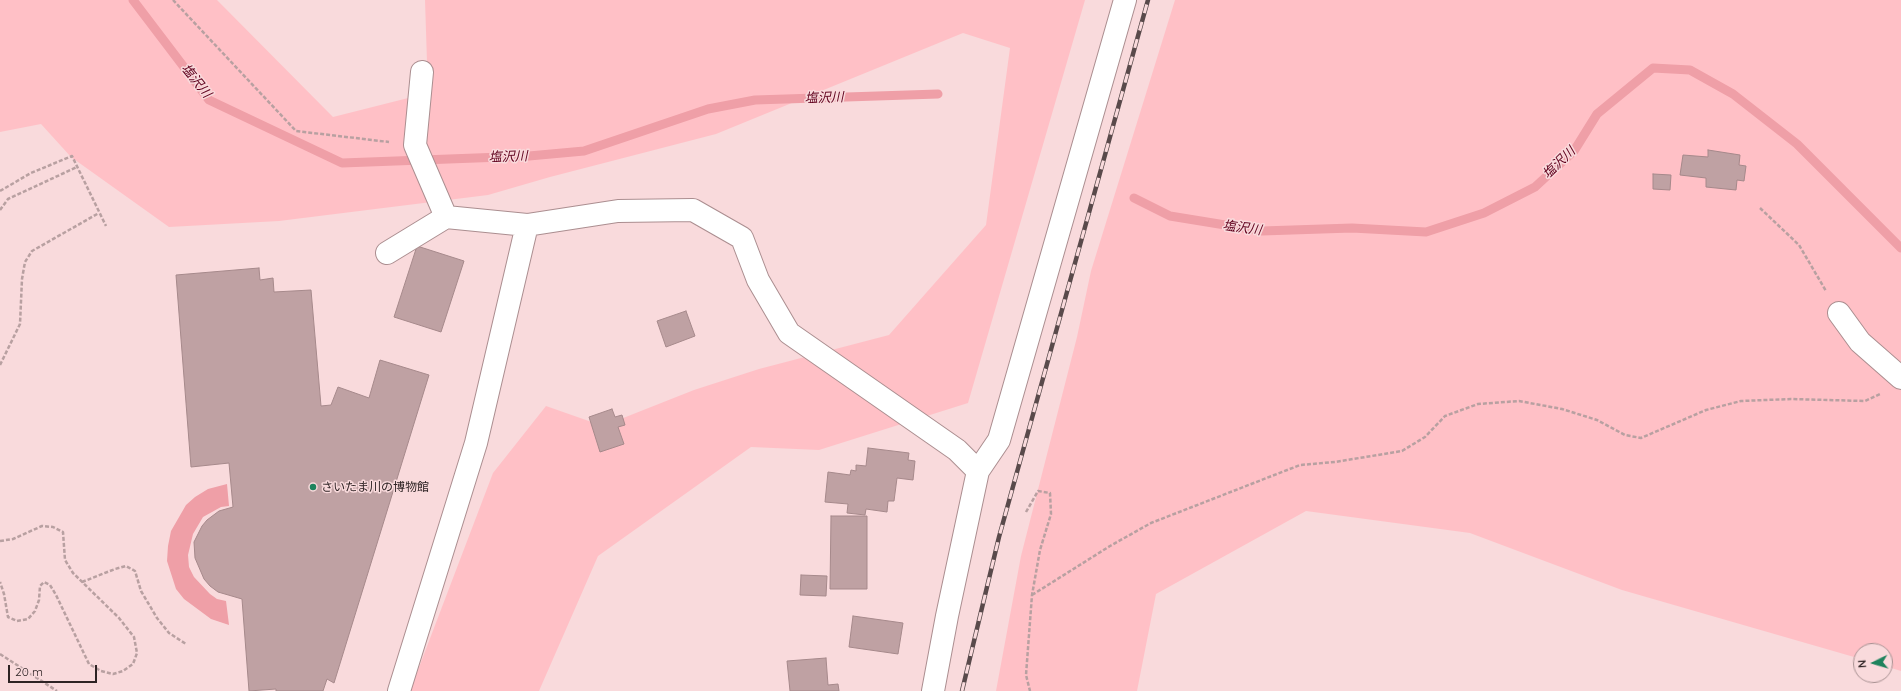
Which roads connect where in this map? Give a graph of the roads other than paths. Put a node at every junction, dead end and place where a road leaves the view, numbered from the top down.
1 (1125, 0) edge
2 (422, 72) dead end
3 (446, 217) junction
4 (527, 225) junction
5 (387, 253) dead end
6 (1839, 313) road end
7 (1900, 377) edge
8 (978, 471) junction
9 (399, 691) edge
10 (933, 691) edge

1 - 8 street
2 - 3 street
3 - 4 street
3 - 5 street
4 - 8 street
4 - 9 street
6 - 7 street
8 - 10 street

